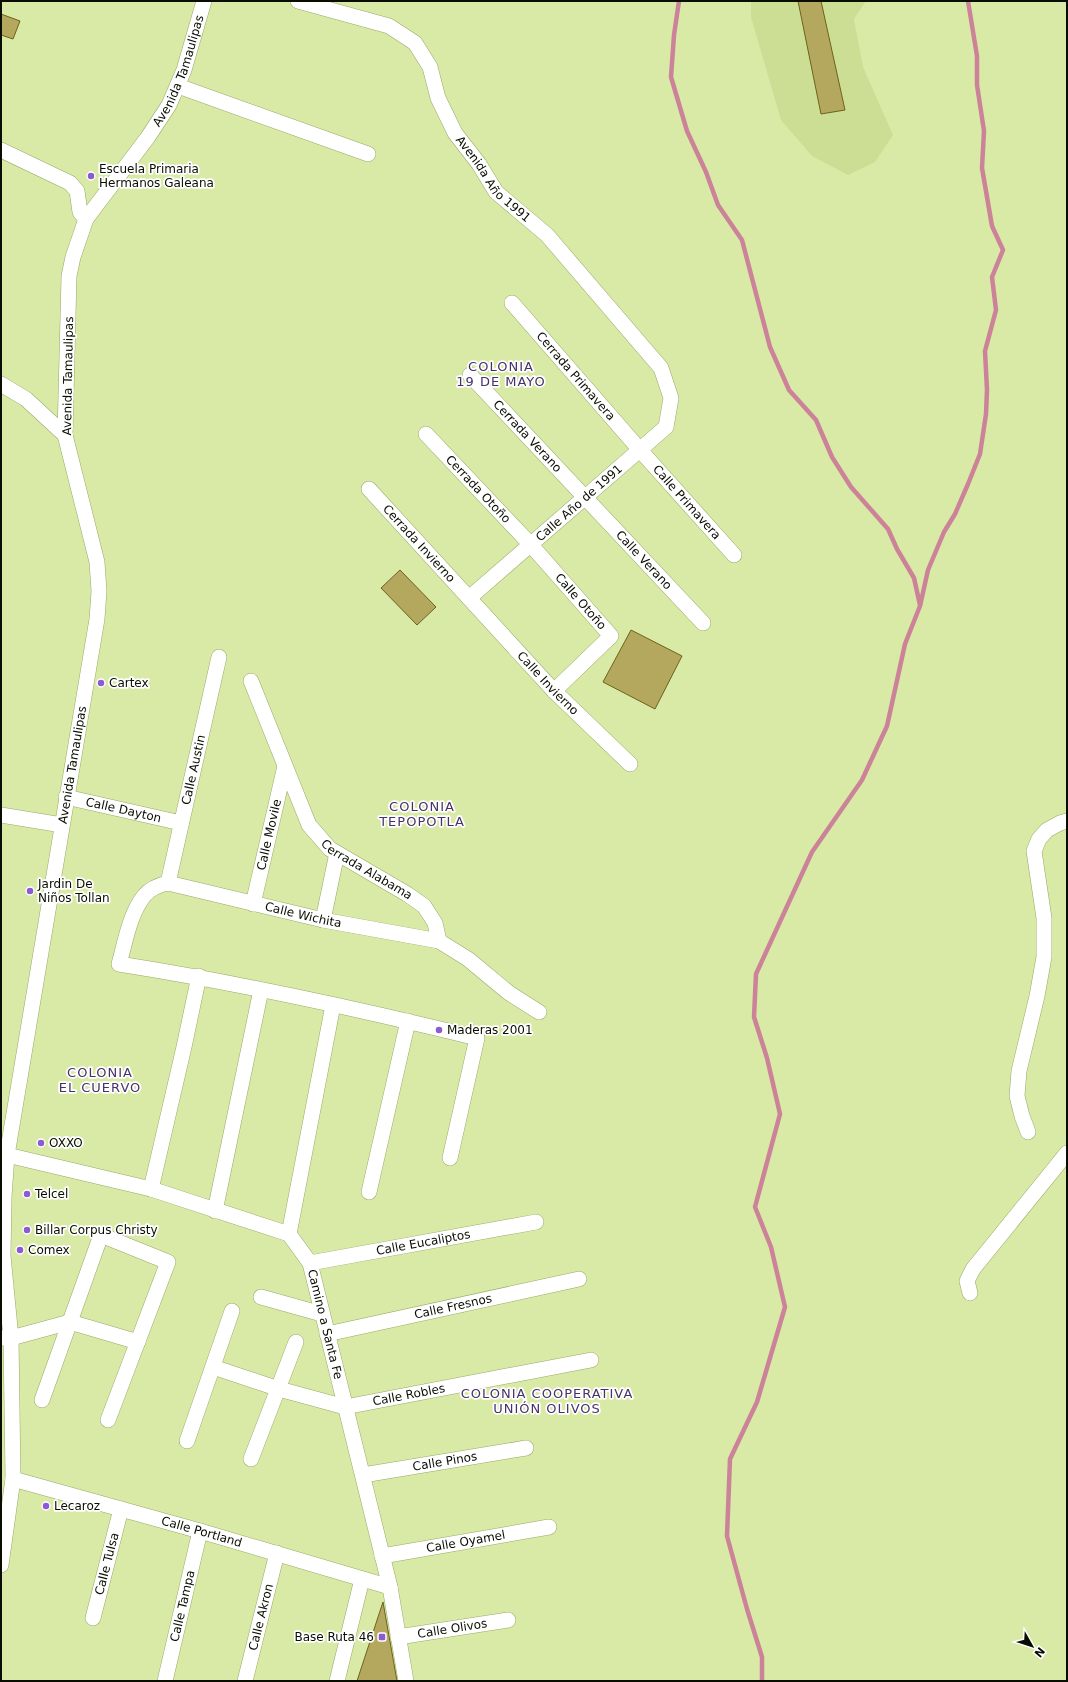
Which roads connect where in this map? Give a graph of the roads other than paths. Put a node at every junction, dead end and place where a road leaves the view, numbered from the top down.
1 (204, 1) edge
2 (298, 1) edge
3 (178, 86) junction
4 (1, 150) edge
5 (368, 154) dead end
6 (86, 219) junction
7 (512, 303) dead end
8 (470, 375) dead end
9 (1, 384) edge
10 (671, 398) joint
11 (426, 434) dead end
12 (65, 436) junction
13 (640, 450) junction
14 (369, 489) dead end
15 (585, 498) junction
16 (531, 545) junction
17 (734, 555) dead end
18 (469, 598) junction
19 (703, 623) dead end
20 (219, 657) dead end
21 (250, 681) dead end
22 (554, 691) junction
23 (630, 764) dead end
24 (285, 766) junction
25 (66, 798) junction
26 (1, 815) edge
27 (1067, 821) edge
28 (181, 823) junction
29 (62, 825) junction
30 (337, 853) junction
31 (168, 883) junction
32 (253, 904) junction
33 (323, 920) junction
34 (439, 941) junction
35 (199, 976) junction
36 (261, 990) junction
37 (333, 1005) junction
38 (539, 1012) dead end
39 (408, 1021) junction
40 (1028, 1132) dead end
41 (1067, 1153) edge
42 (8, 1156) junction
43 (450, 1158) dead end
44 (151, 1189) junction
45 (369, 1192) dead end
46 (216, 1211) junction
47 (536, 1222) dead end
48 (289, 1234) junction
49 (310, 1263) junction
50 (579, 1279) dead end
51 (970, 1293) dead end
52 (261, 1297) dead end
53 (232, 1310) dead end
54 (322, 1314) junction
55 (70, 1322) junction
56 (326, 1334) junction
57 (6, 1338) edge
58 (138, 1342) junction
59 (296, 1342) dead end
60 (591, 1360) dead end
61 (213, 1367) junction
62 (279, 1389) junction
63 (42, 1400) dead end
64 (345, 1407) junction
65 (108, 1420) dead end
66 (187, 1441) dead end
67 (526, 1448) dead end
68 (251, 1459) dead end
69 (363, 1475) junction
70 (13, 1479) junction
71 (121, 1509) junction
72 (549, 1527) dead end
73 (200, 1531) junction
74 (277, 1553) junction
75 (382, 1556) junction
76 (1, 1565) edge
77 (362, 1579) junction
78 (390, 1587) junction
79 (93, 1618) dead end
80 (508, 1620) dead end
81 (398, 1637) junction
82 (165, 1681) edge
83 (245, 1681) edge
84 (337, 1681) edge
85 (406, 1681) edge

1 - 3 street, Avenida Tamaulipas
2 - 10 street, Avenida Año 1991
3 - 5 street
3 - 6 street, Avenida Tamaulipas
4 - 6 street
6 - 12 street, Avenida Tamaulipas
7 - 13 street, Cerrada Primavera
8 - 15 street, Cerrada Verano
9 - 12 street
10 - 13 street, Calle Año de 1991
11 - 16 street, Cerrada Otoño
12 - 25 street, Avenida Tamaulipas
13 - 15 street, Calle Año de 1991
13 - 17 street, Calle Primavera
14 - 18 street, Cerrada Invierno
15 - 16 street, Calle Año de 1991
15 - 19 street, Calle Verano
16 - 18 street, Calle Año de 1991
16 - 22 street, Calle Otoño
18 - 22 street, Calle Invierno
20 - 28 street, Calle Austin
21 - 24 street, Cerrada Alabama
22 - 23 street, Calle Invierno
24 - 30 street, Cerrada Alabama
24 - 32 street, Calle Movile
25 - 28 street, Calle Dayton
25 - 29 street, Avenida Tamaulipas
26 - 29 street
27 - 40 street
28 - 31 street, Calle Austin
29 - 42 street, Avenida Tamaulipas
30 - 33 street
30 - 34 street, Cerrada Alabama
31 - 32 street, Calle Wichita
31 - 35 street
32 - 33 street, Calle Wichita
33 - 34 street, Calle Wichita
34 - 38 street
35 - 36 street
35 - 44 street
36 - 37 street
36 - 46 street
37 - 39 street
37 - 48 street
39 - 43 street
39 - 45 street
41 - 51 street
42 - 44 street
42 - 57 street, Avenida Tamaulipas
44 - 46 street
46 - 48 street
47 - 49 street, Calle Eucaliptos
48 - 49 street, Camino a Santa Fe
49 - 54 street, Camino a Santa Fe
50 - 56 street, Calle Fresnos
52 - 54 street
53 - 61 street
54 - 56 street, Camino a Santa Fe
55 - 57 street
55 - 58 street
55 - 58 street
55 - 63 street
56 - 64 street, Camino a Santa Fe
57 - 70 street, Avenida Tamaulipas
58 - 65 street
59 - 62 street
60 - 64 street, Calle Robles
61 - 62 street
61 - 66 street
62 - 64 street
62 - 68 street
64 - 69 street, Camino a Santa Fe
67 - 69 street, Calle Pinos
69 - 75 street, Camino a Santa Fe
70 - 71 street, Calle Portland
70 - 76 street, Avenida Tamaulipas
71 - 73 street, Calle Portland
71 - 79 street, Calle Tulsa
72 - 75 street, Calle Oyamel
73 - 74 street, Calle Portland
73 - 82 street, Calle Tampa
74 - 77 street, Calle Portland
74 - 83 street, Calle Akron
75 - 78 street, Camino a Santa Fe
77 - 78 street, Calle Portland
77 - 84 street
78 - 81 street, Camino a Santa Fe
80 - 81 street, Calle Olivos
81 - 85 street, Camino a Santa Fe

